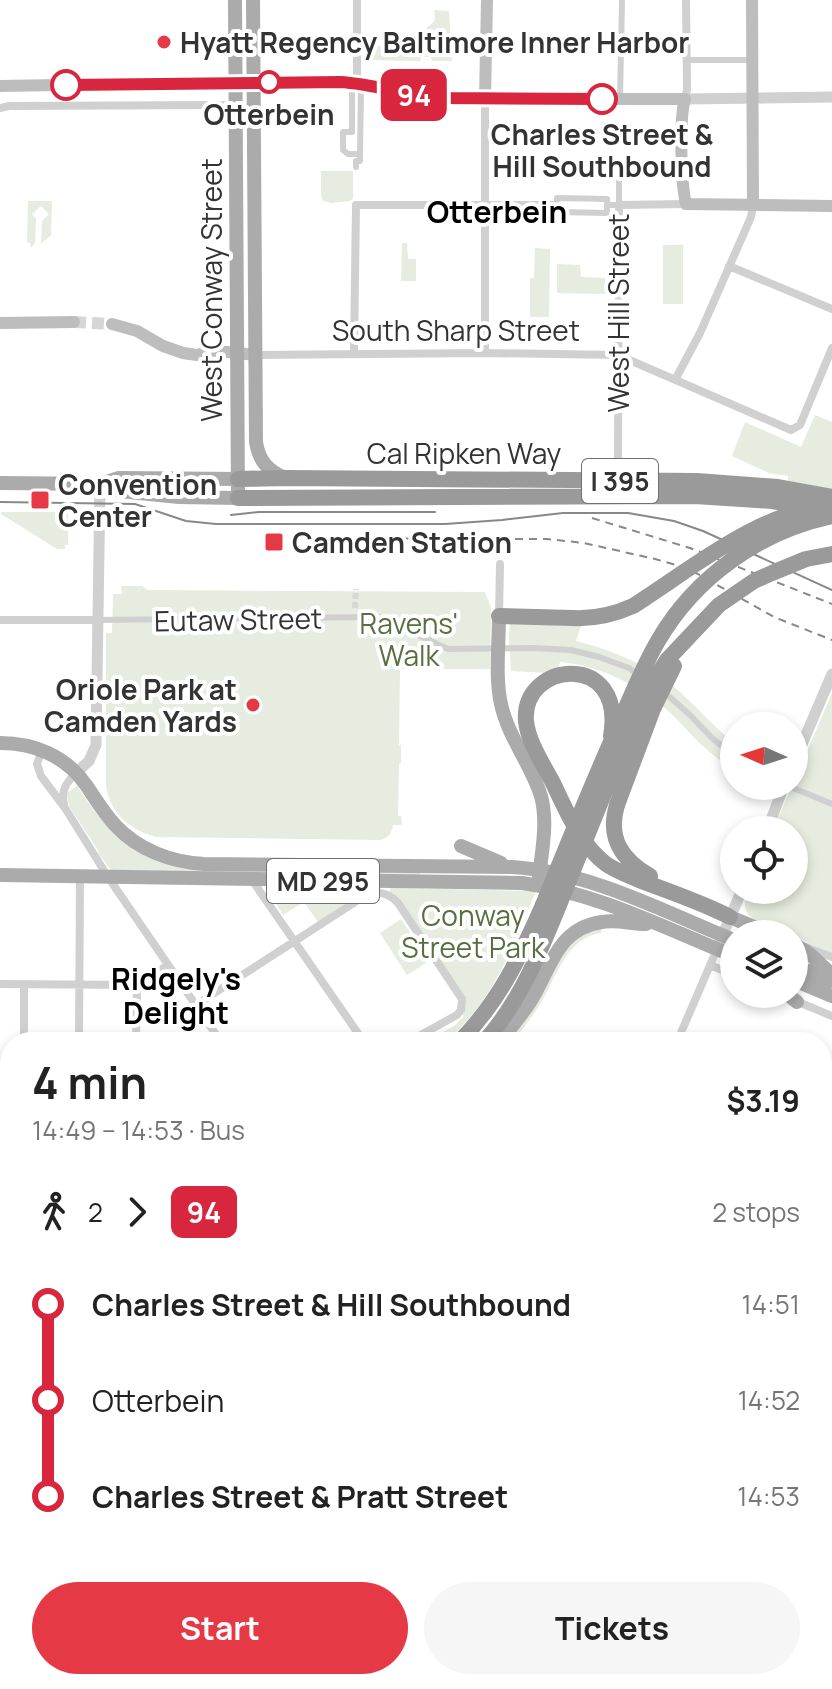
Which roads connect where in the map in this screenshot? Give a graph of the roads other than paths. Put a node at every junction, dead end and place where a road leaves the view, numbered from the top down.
1 (235, 0) edge
2 (253, 0) edge
3 (357, 0) edge
4 (487, 0) edge
5 (686, 0) edge
6 (752, 0) edge
7 (622, 1) edge
8 (686, 60) junction
9 (752, 60) junction
10 (235, 82) junction
11 (254, 82) junction
12 (0, 86) edge
13 (356, 87) junction
14 (148, 94) junction
15 (752, 97) junction
16 (832, 97) edge
17 (485, 99) junction
18 (620, 99) junction
19 (685, 99) junction
20 (0, 108) edge
21 (352, 108) junction
22 (361, 108) junction
23 (235, 112) junction
24 (352, 132) junction
25 (361, 132) junction
26 (360, 156) junction
27 (356, 167) dead end
28 (619, 167) dead end
29 (686, 204) junction
30 (485, 205) junction
31 (555, 205) junction
32 (607, 205) junction
33 (619, 205) junction
34 (753, 205) junction
35 (832, 206) edge
36 (729, 266) junction
37 (832, 309) edge
38 (74, 322) tunnel mouth
39 (0, 323) edge
40 (112, 324) tunnel mouth
41 (832, 348) edge
42 (238, 353) junction
43 (354, 353) junction
44 (485, 353) junction
45 (256, 355) junction
46 (618, 355) junction
47 (675, 380) junction
48 (618, 458) dead end
49 (286, 478) junction
50 (238, 479) junction
51 (0, 483) edge
52 (100, 484) junction
53 (744, 491) junction
54 (832, 497) edge
55 (238, 498) junction
56 (832, 504) edge
57 (832, 513) edge
58 (832, 554) edge
59 (500, 564) dead end
60 (355, 608) tunnel mouth
61 (499, 616) junction
62 (355, 618) junction
63 (0, 620) edge
64 (97, 620) junction
65 (699, 626) junction
66 (499, 648) junction
67 (832, 674) edge
68 (808, 730) edge
69 (0, 743) edge
70 (720, 744) edge
71 (42, 750) junction
72 (607, 753) junction
73 (76, 773) junction
74 (808, 795) edge
75 (832, 804) edge
76 (65, 808) junction
77 (461, 846) dead end
78 (512, 867) junction
79 (540, 869) junction
80 (0, 875) edge
81 (80, 876) junction
82 (108, 877) junction
83 (252, 880) junction
84 (538, 885) junction
85 (701, 904) junction
86 (736, 904) edge
87 (551, 905) junction
88 (730, 917) junction
89 (729, 920) edge
90 (737, 920) edge
91 (656, 923) junction
92 (720, 940) edge
93 (720, 941) edge
94 (295, 942) junction
95 (720, 949) edge
96 (808, 949) edge
97 (808, 953) edge
98 (832, 957) edge
99 (168, 965) junction
100 (710, 965) junction
101 (720, 969) edge
102 (808, 970) edge
103 (832, 978) edge
104 (0, 984) edge
105 (24, 984) junction
106 (79, 985) junction
107 (137, 985) junction
108 (808, 986) edge
109 (832, 996) edge
110 (196, 1005) junction
111 (808, 1005) edge
112 (832, 1016) edge
113 (24, 1032) edge
114 (79, 1032) edge
115 (136, 1032) edge
116 (214, 1032) edge
117 (357, 1032) edge
118 (427, 1032) edge
119 (468, 1032) edge
120 (492, 1032) edge
121 (507, 1032) edge
122 (681, 1032) edge

1 - 10 main road, West Conway Street
2 - 11 main road, West Conway Street
3 - 13 street
4 - 17 main road
5 - 8 street
6 - 9 main road
7 - 18 street
8 - 9 street
8 - 19 street
9 - 15 main road
10 - 11 street
10 - 14 main road
10 - 23 main road, West Conway Street
11 - 13 street
11 - 45 main road, West Conway Street
12 - 14 main road
13 - 17 street
13 - 21 street
13 - 22 street
14 - 20 street
14 - 23 street
15 - 16 street
15 - 19 street
15 - 34 main road
17 - 18 main road
17 - 30 street
18 - 19 main road
19 - 29 main road
21 - 22 street
21 - 24 street
22 - 25 street
23 - 42 main road, West Conway Street
24 - 25 street
24 - 26 street
25 - 26 street
26 - 27 street
28 - 33 street, West Hill Street
29 - 33 street
29 - 34 main road
30 - 31 street
30 - 43 street
30 - 44 street
31 - 32 street
31 - 32 street
32 - 33 street
33 - 46 street, West Hill Street
34 - 35 main road
34 - 36 street
36 - 37 street
36 - 47 street
38 - 39 main road
40 - 42 main road, South Sharp Street
41 - 47 street, South Sharp Street
42 - 45 main road, South Sharp Street
42 - 50 main road, West Conway Street
43 - 44 street, South Sharp Street
43 - 45 street, South Sharp Street
44 - 46 street, South Sharp Street
45 - 49 main road, West Conway Street
46 - 47 street, South Sharp Street
46 - 48 street, West Hill Street
49 - 50 highway, Cal Ripken Way / I 395
49 - 53 highway, Cal Ripken Way / I 395
50 - 52 main road, I 395
50 - 55 main road, West Conway Street
51 - 52 main road
52 - 55 main road, I 395
52 - 64 street
53 - 54 highway, Cal Ripken Way / I 395
53 - 55 highway, Cal Ripken Way / I 395
53 - 57 highway, Cal Ripken Way / I 395, bridge
56 - 61 highway, bridge
57 - 72 highway, bridge
58 - 65 highway, bridge
59 - 61 street
60 - 62 street
61 - 66 main road
62 - 64 street, Eutaw Street
62 - 66 street, Eutaw Street
63 - 64 street
64 - 73 street
65 - 85 highway, bridge
65 - 87 highway, bridge
66 - 70 street
66 - 79 main road
67 - 68 street
69 - 71 main road, MD 295
71 - 73 main road, MD 295
71 - 76 street
72 - 85 highway, bridge
72 - 87 highway, bridge
73 - 76 street
73 - 78 main road, MD 295
74 - 75 street
76 - 82 street
77 - 78 main road
78 - 79 main road, MD 295
79 - 84 main road
79 - 92 main road, MD 295
80 - 81 main road, MD 295
81 - 82 main road, MD 295
81 - 106 street
82 - 83 main road, MD 295
82 - 99 street
83 - 84 main road, MD 295
83 - 94 street
84 - 91 main road, MD 295
85 - 88 highway
86 - 88 street
87 - 119 highway
87 - 120 highway
88 - 89 street
88 - 90 main road
91 - 93 main road, MD 295
91 - 121 main road
94 - 110 street
94 - 117 street
94 - 118 street
95 - 100 street
96 - 98 street
97 - 103 main road
99 - 107 street
99 - 110 street
100 - 101 street
100 - 122 street
102 - 103 main road
104 - 105 street
105 - 106 street
105 - 113 street
106 - 107 street
106 - 114 street
107 - 115 street
108 - 109 main road
110 - 116 street
111 - 112 street

